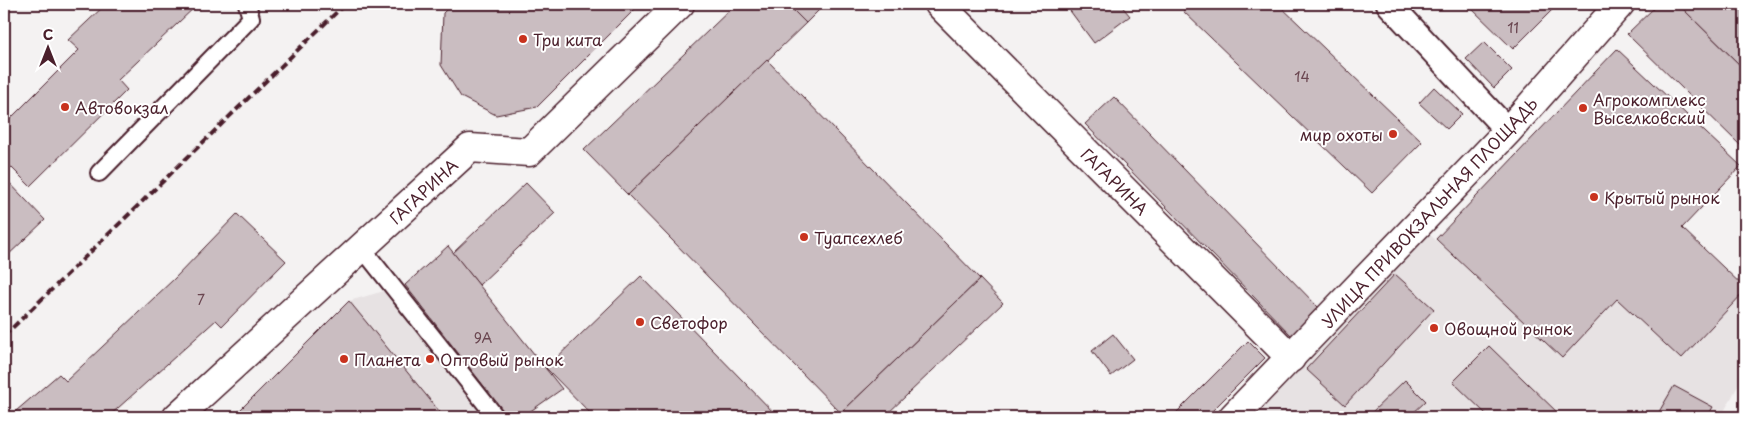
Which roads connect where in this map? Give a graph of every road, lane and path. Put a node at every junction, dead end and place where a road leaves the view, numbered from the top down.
1 (247, 4) edge
2 (680, 4) edge
3 (939, 4) edge
4 (1389, 4) edge
5 (1620, 4) edge
6 (1508, 131) junction
7 (99, 173) dead end
8 (362, 248) junction
9 (1291, 358) junction
10 (177, 417) edge
11 (496, 417) edge
12 (1233, 417) edge

1 - 7 lane
2 - 8 street, ГАГАРИНА
3 - 9 street, ГАГАРИНА
4 - 6 street
5 - 6 street, УЛИЦА ПРИВОКЗАЛЬНАЯ ПЛОЩАДЬ
6 - 9 street, УЛИЦА ПРИВОКЗАЛЬНАЯ ПЛОЩАДЬ
8 - 10 street, ГАГАРИНА
8 - 11 lane
9 - 12 street, УЛИЦА ПРИВОКЗАЛЬНАЯ ПЛОЩАДЬ

